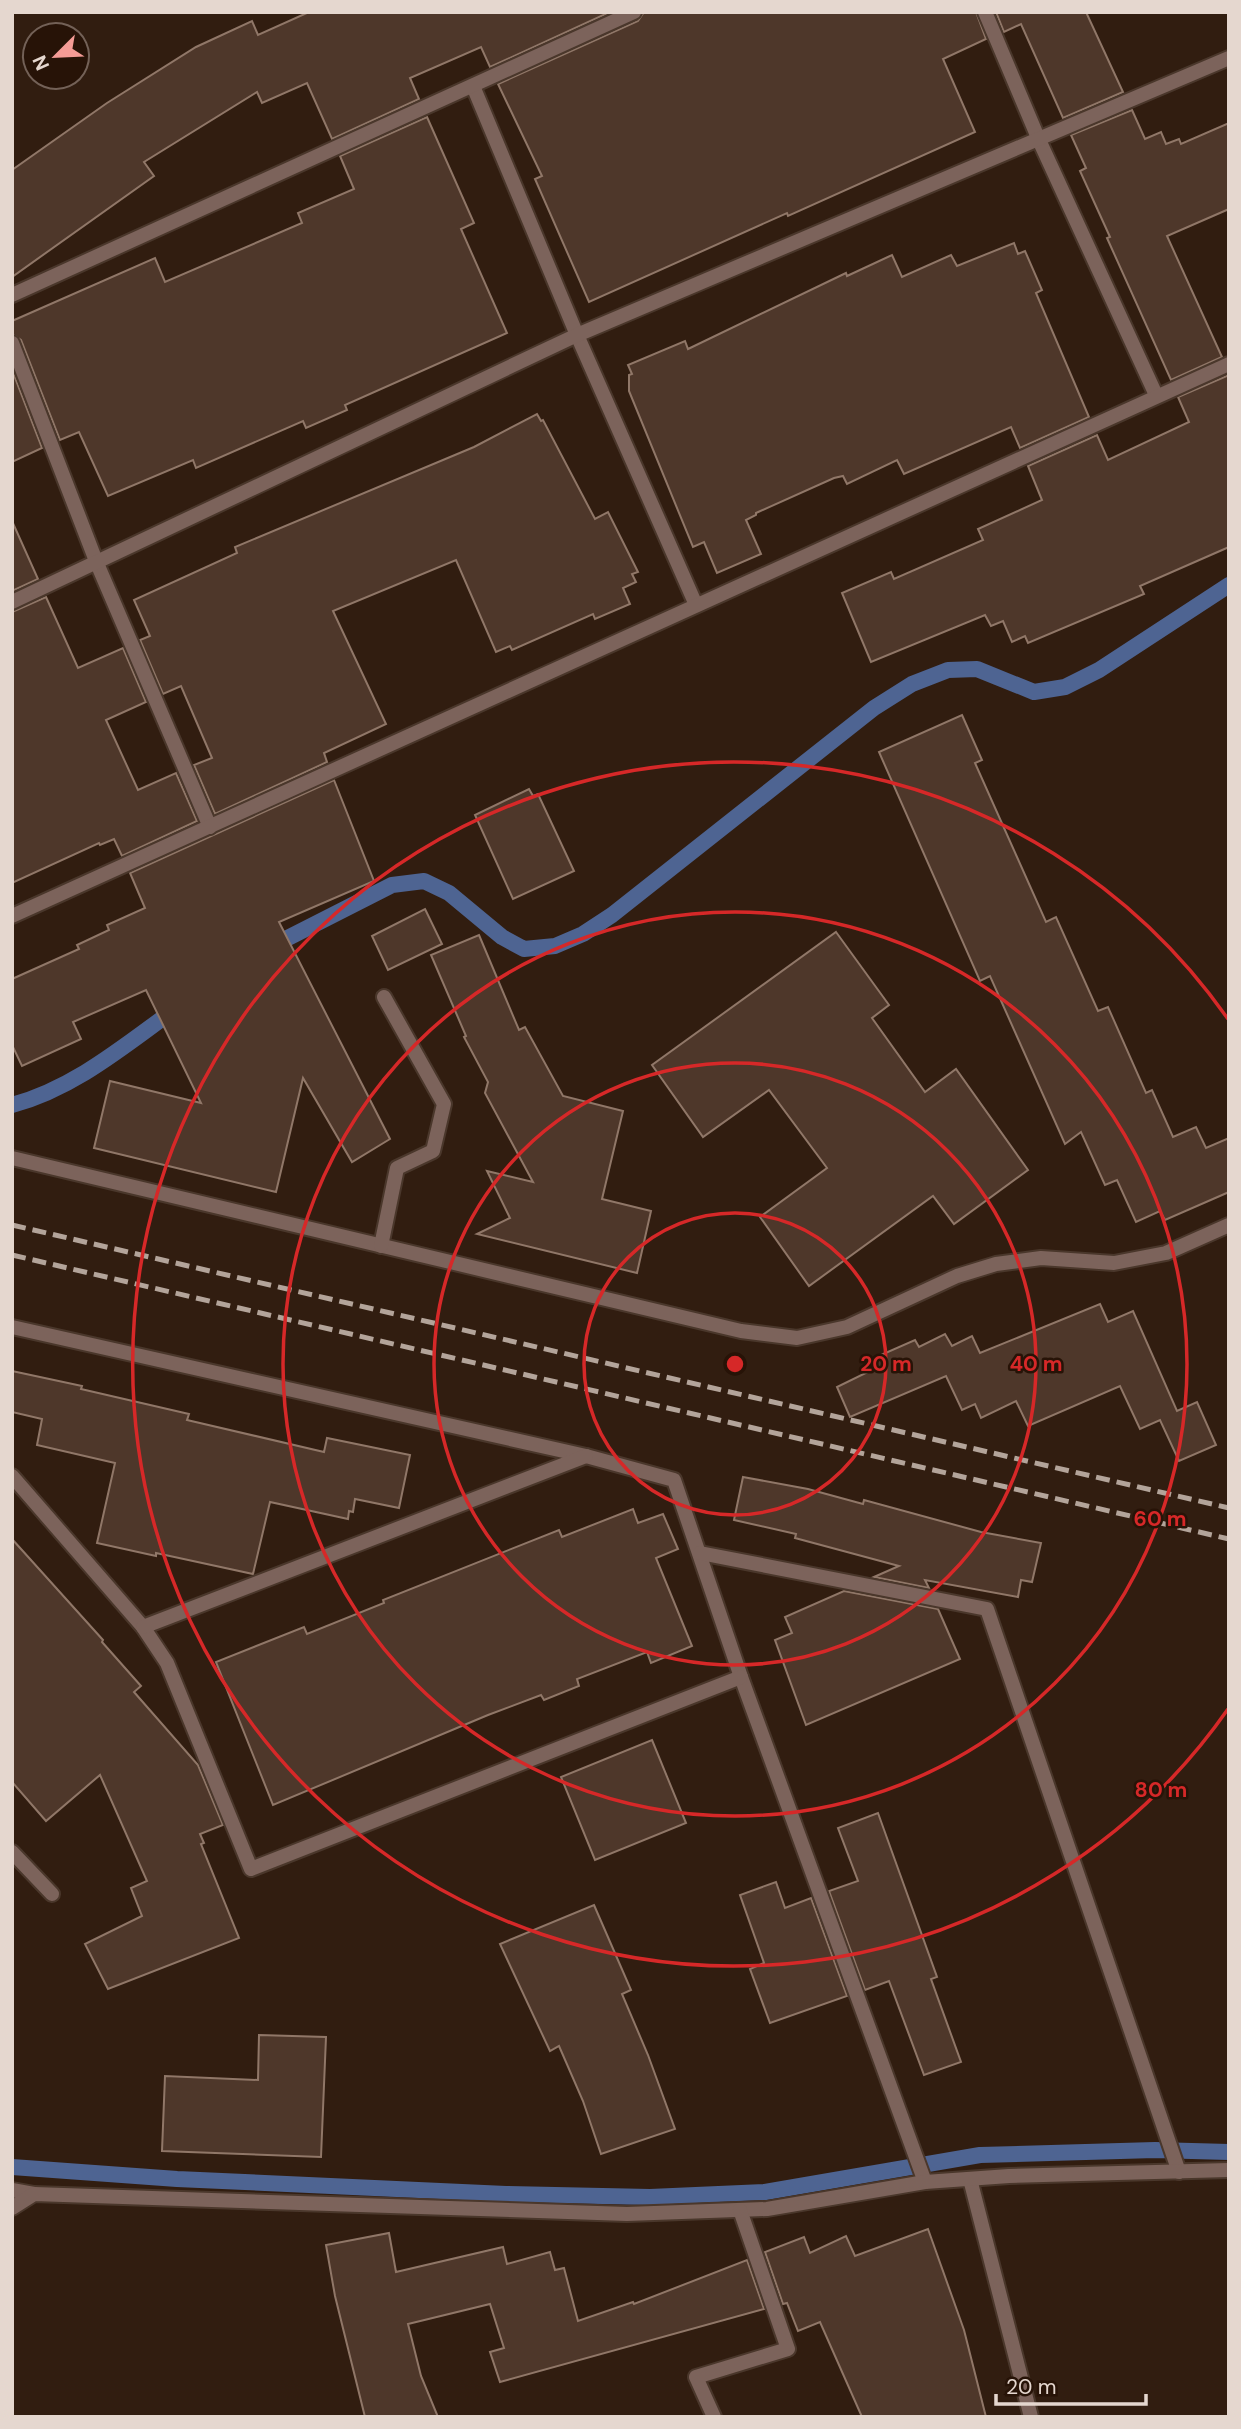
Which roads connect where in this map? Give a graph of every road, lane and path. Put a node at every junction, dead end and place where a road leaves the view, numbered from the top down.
1 (634, 12) edge
2 (985, 12) edge
3 (1229, 58) edge
4 (473, 86) junction
5 (1039, 140) junction
6 (12, 295) edge
7 (577, 335) junction
8 (12, 344) edge
9 (16, 360) edge
10 (1229, 364) edge
11 (1156, 396) junction
12 (96, 561) junction
13 (12, 602) edge
14 (696, 605) junction
15 (209, 827) junction
16 (12, 916) edge
17 (384, 997) dead end
18 (12, 1158) edge
19 (1229, 1225) edge
20 (381, 1246) junction
21 (12, 1327) edge
22 (586, 1456) junction
23 (12, 1476) edge
24 (700, 1553) junction
25 (144, 1627) junction
26 (741, 1677) junction
27 (12, 1852) edge
28 (52, 1894) dead end
29 (1176, 2165) junction
30 (922, 2171) junction
31 (1229, 2171) edge
32 (970, 2179) junction
33 (12, 2190) edge
34 (34, 2194) junction
35 (12, 2208) edge
36 (740, 2210) junction
37 (714, 2417) edge
38 (1031, 2417) edge

1 - 4 street
2 - 5 street
3 - 5 street
4 - 6 street
4 - 7 street
5 - 7 street
5 - 11 street
7 - 12 street
7 - 14 street
8 - 9 street
9 - 12 street
10 - 11 street
11 - 14 street
12 - 13 street
12 - 15 street
14 - 15 street
15 - 16 street
17 - 20 street
18 - 20 street
19 - 20 street
21 - 22 street
22 - 24 street
22 - 25 street
23 - 25 street
24 - 26 street
24 - 29 street
25 - 26 street
26 - 30 street
27 - 28 street
29 - 31 street
29 - 32 street
30 - 32 street
30 - 36 street
32 - 38 street
33 - 34 street
34 - 35 street
34 - 36 street
36 - 37 street

